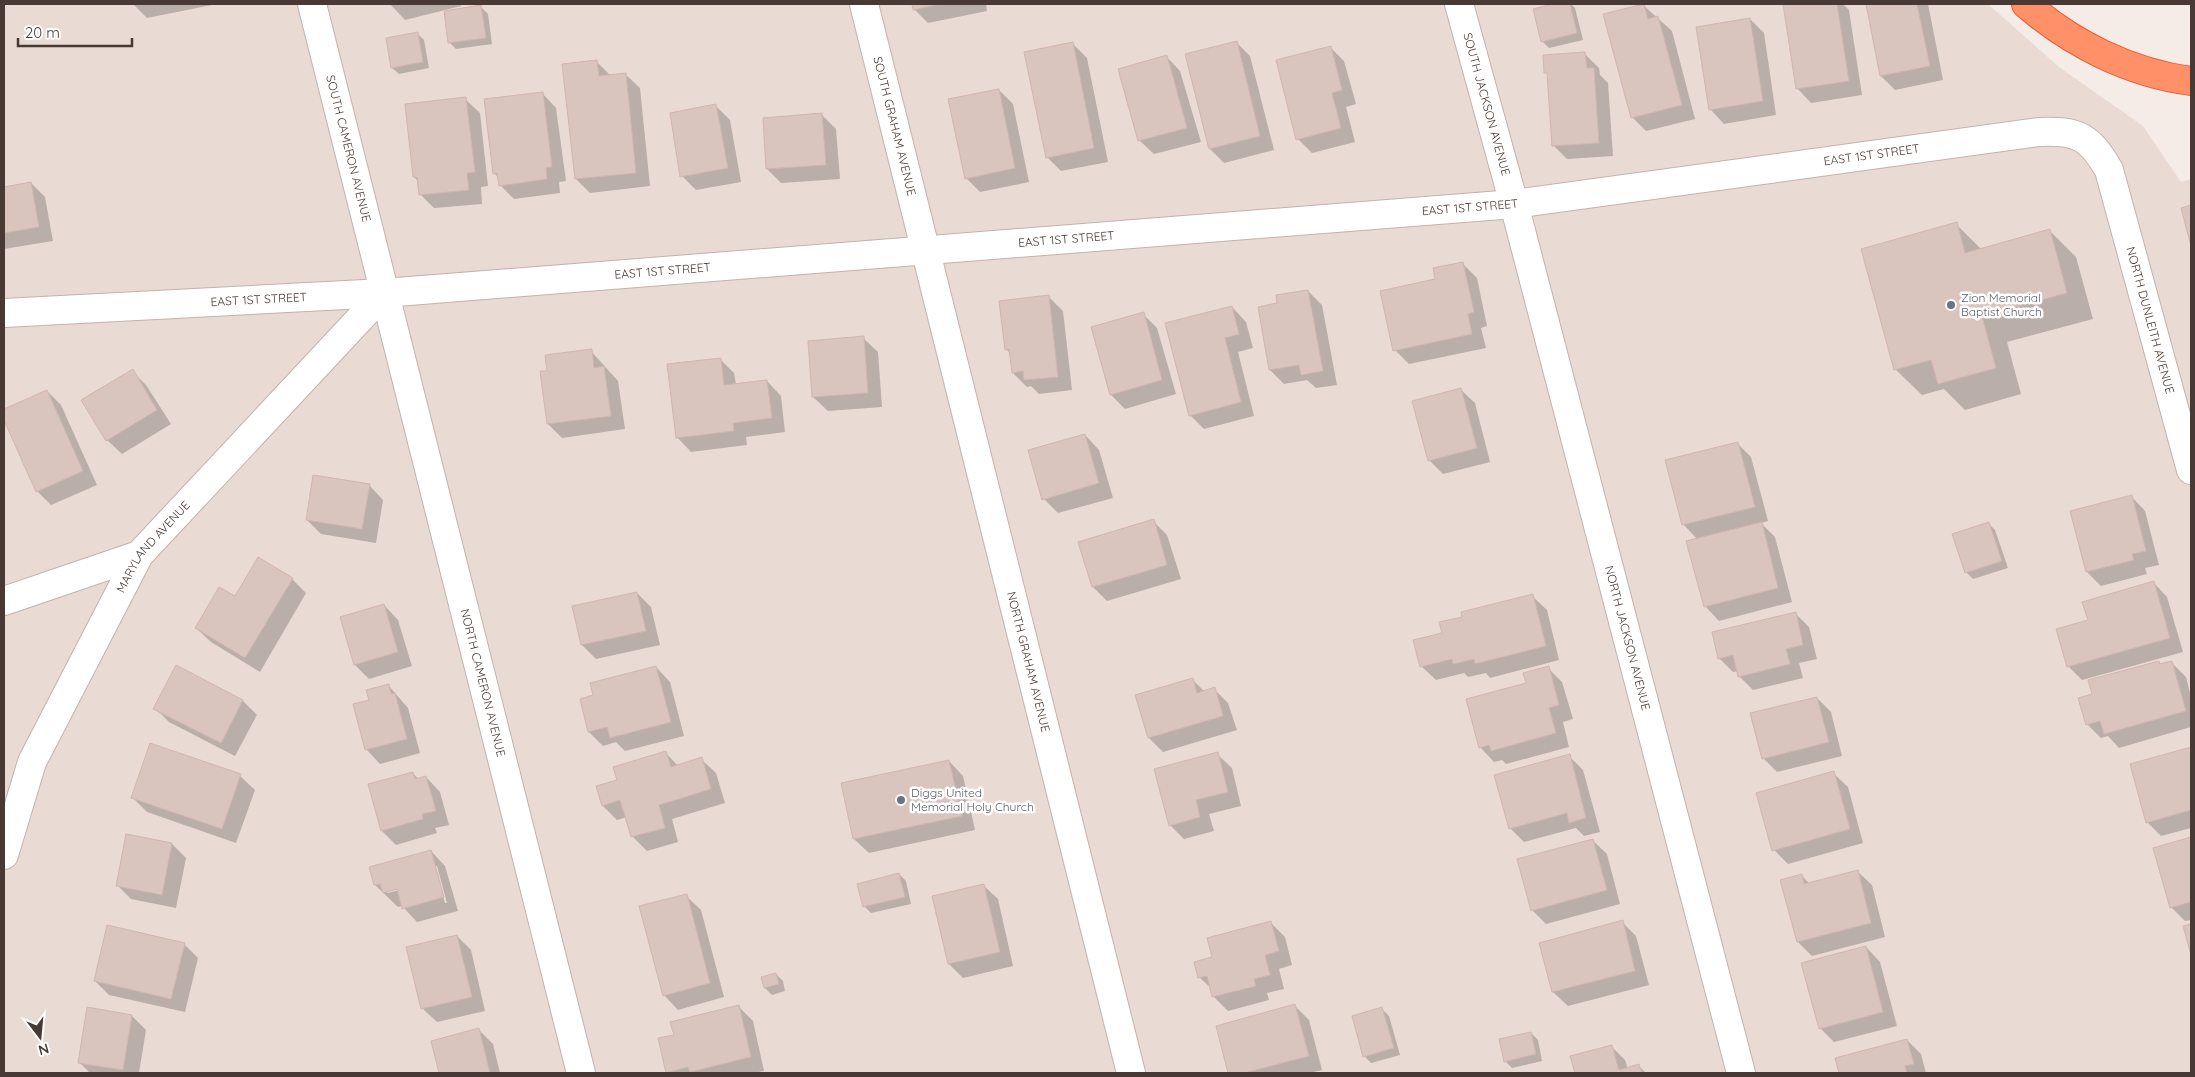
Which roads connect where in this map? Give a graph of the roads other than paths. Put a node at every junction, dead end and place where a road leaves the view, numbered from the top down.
1 (312, 4) edge
2 (864, 4) edge
3 (1459, 4) edge
4 (2026, 4) edge
5 (2191, 81) edge
6 (2109, 170) joint
7 (1514, 204) junction
8 (926, 250) junction
9 (384, 293) junction
10 (4, 313) edge
11 (2191, 470) edge
12 (139, 556) junction
13 (4, 601) edge
14 (4, 855) edge
15 (581, 1073) edge
16 (1130, 1073) edge
17 (1741, 1073) edge

1 - 9 street, SOUTH CAMERON AVENUE
2 - 8 street, SOUTH GRAHAM AVENUE
3 - 7 street, SOUTH JACKSON AVENUE
4 - 5 highway
6 - 7 street, EAST 1ST STREET
6 - 11 street, NORTH DUNLEITH AVENUE
7 - 8 street, EAST 1ST STREET
7 - 17 street, NORTH JACKSON AVENUE
8 - 9 street, EAST 1ST STREET
8 - 16 street, NORTH GRAHAM AVENUE
9 - 10 street, EAST 1ST STREET
9 - 12 street, MARYLAND AVENUE
9 - 15 street, NORTH CAMERON AVENUE
12 - 13 street
12 - 14 street, MARYLAND AVENUE

